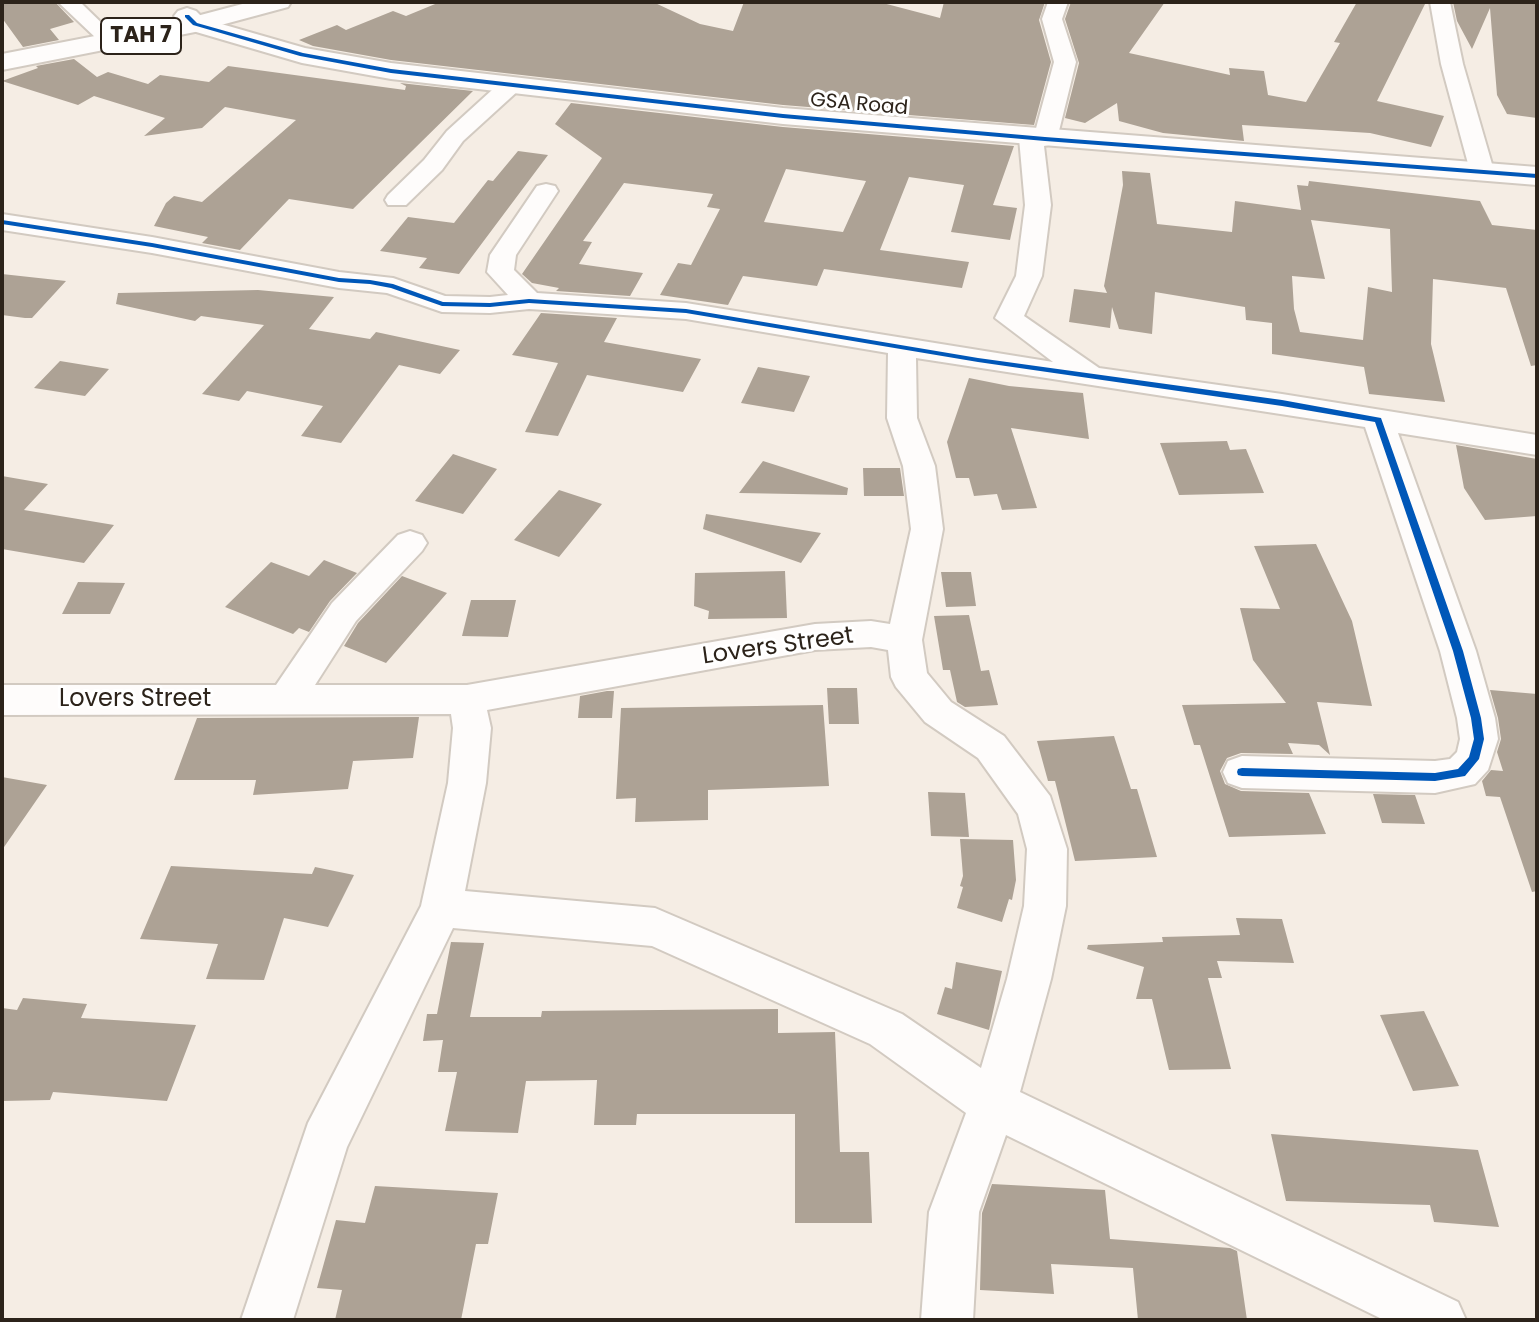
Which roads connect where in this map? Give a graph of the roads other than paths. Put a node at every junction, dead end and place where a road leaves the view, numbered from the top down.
1 (68, 2) edge
2 (243, 2) edge
3 (279, 2) edge
4 (1058, 2) edge
5 (1440, 2) edge
6 (191, 20) junction
7 (104, 35) junction
8 (2, 55) edge
9 (2, 62) edge
10 (511, 85) junction
11 (1038, 139) junction
12 (1482, 171) junction
13 (1537, 176) edge
14 (546, 191) dead end
15 (397, 200) dead end
16 (5, 229) edge
17 (529, 301) junction
18 (1009, 318) junction
19 (902, 346) junction
20 (978, 360) junction
21 (1092, 375) junction
22 (1378, 420) junction
23 (1537, 445) edge
24 (410, 543) dead end
25 (904, 640) junction
26 (467, 699) junction
27 (2, 700) edge
28 (286, 700) junction
29 (1242, 772) dead end
30 (441, 908) junction
31 (993, 1104) junction
32 (267, 1320) edge
33 (947, 1320) edge
34 (1440, 1320) edge

1 - 7 street
2 - 6 main road, TAH 7
3 - 6 main road, TAH 7
4 - 11 street
5 - 12 street
6 - 7 main road, TAH 7
6 - 9 main road, TAH 7
6 - 10 main road, GSA Road
7 - 8 main road, TAH 7
10 - 11 main road, GSA Road
10 - 15 street
11 - 12 main road, GSA Road
11 - 18 street
12 - 13 main road, GSA Road
14 - 17 street
16 - 17 street
17 - 19 street
18 - 20 street
18 - 21 street
19 - 20 street
19 - 25 street
20 - 21 street
21 - 22 street
22 - 23 street
22 - 29 street
24 - 28 street
25 - 26 street, Lovers Street
25 - 31 street
26 - 28 street, Lovers Street
26 - 30 street
27 - 28 street, Lovers Street
30 - 31 street
30 - 32 street
31 - 33 street
31 - 34 street

